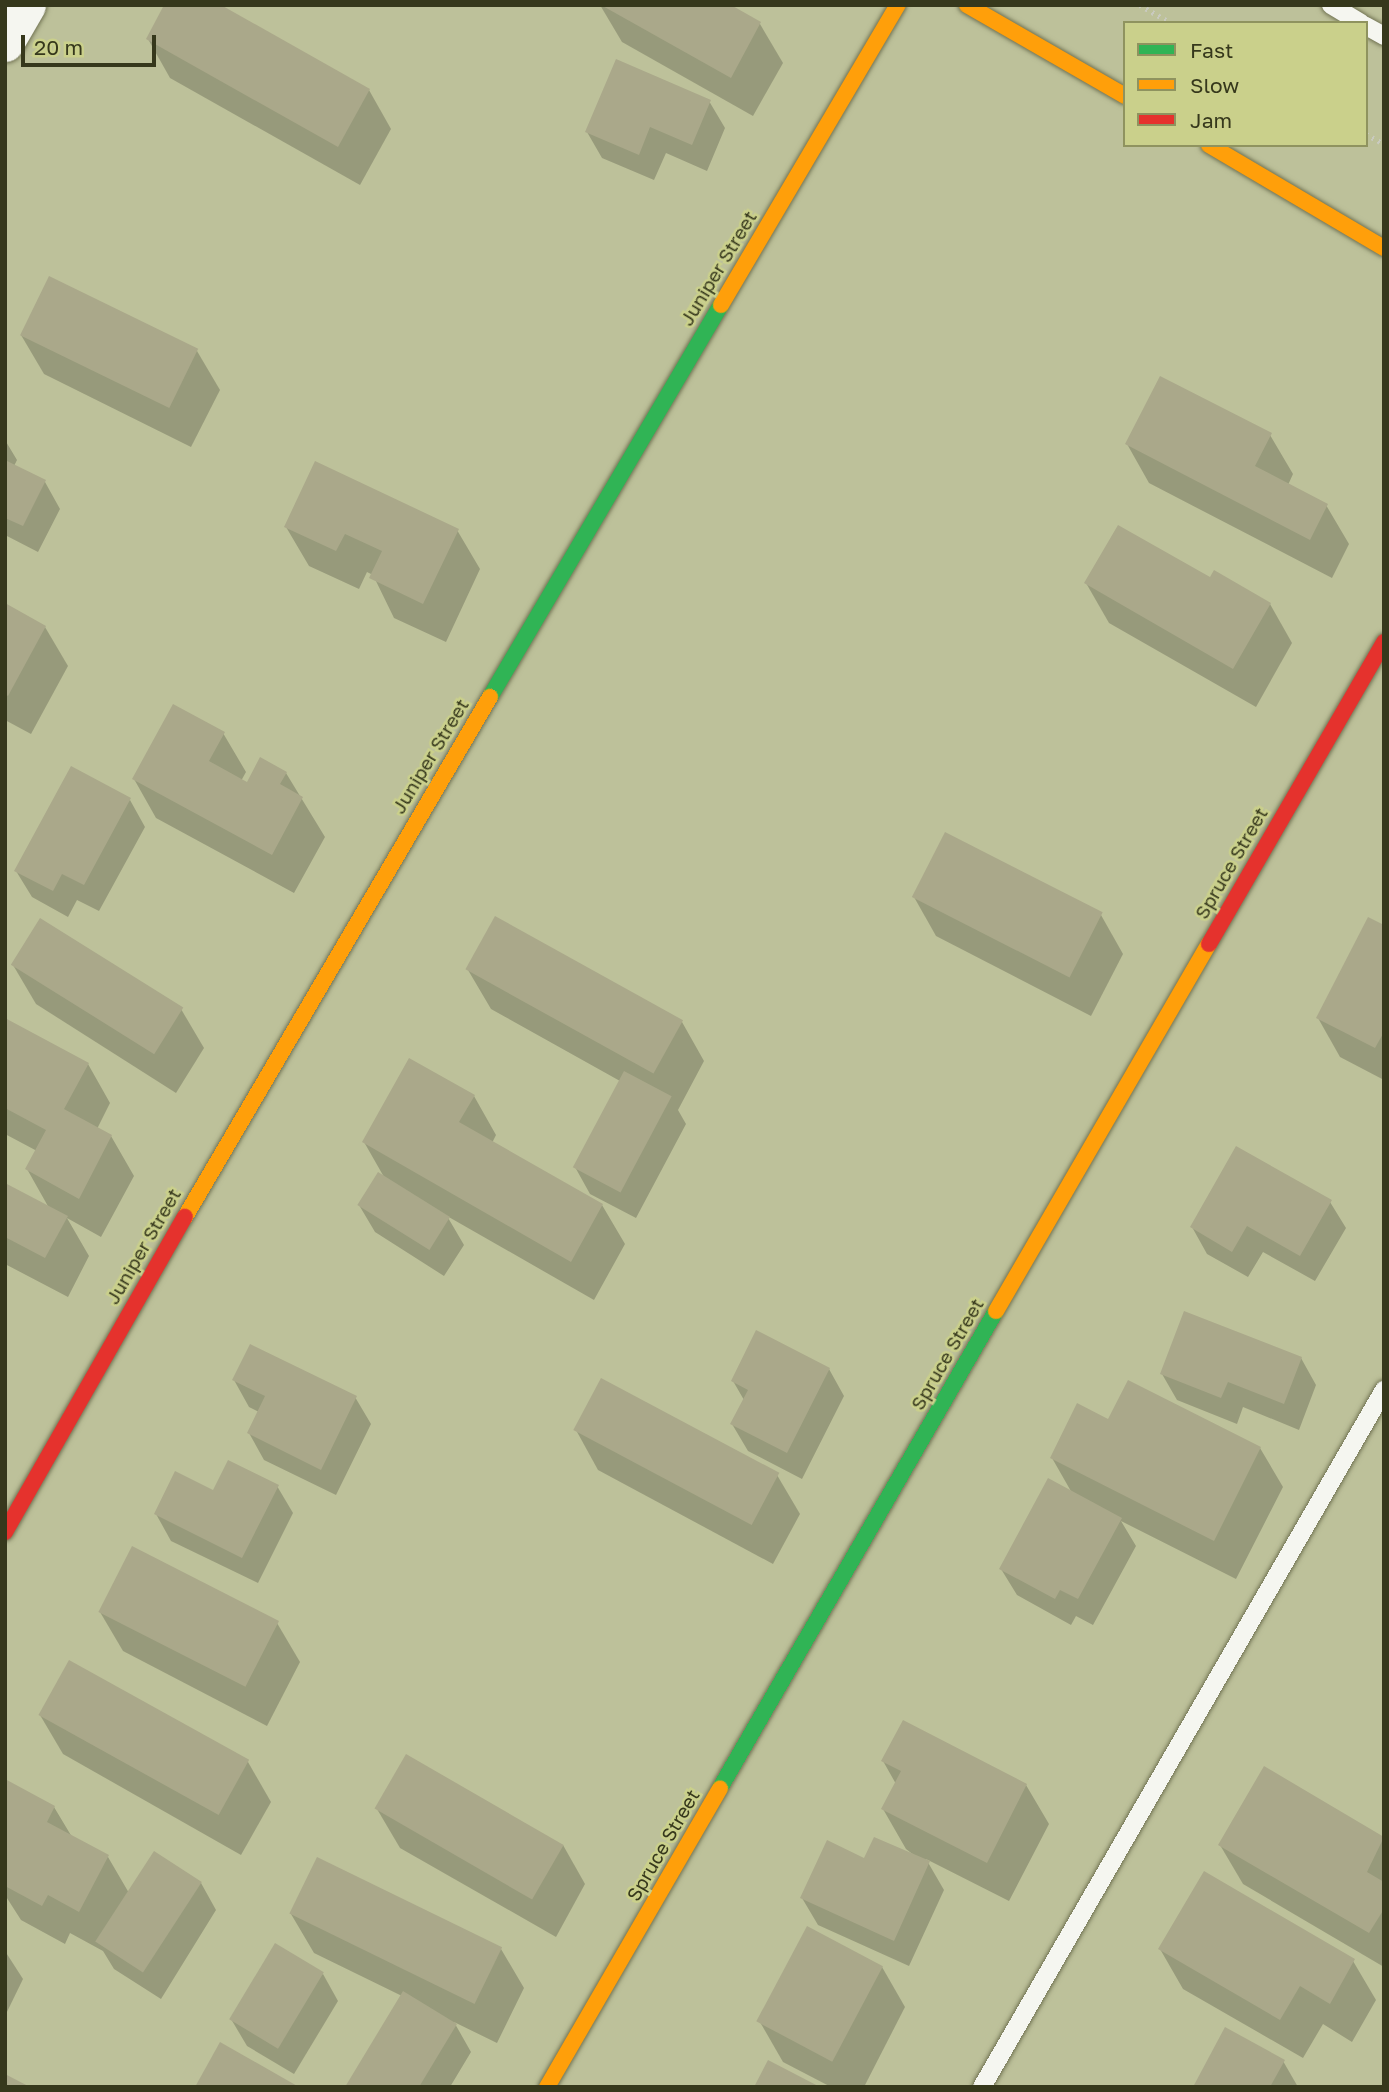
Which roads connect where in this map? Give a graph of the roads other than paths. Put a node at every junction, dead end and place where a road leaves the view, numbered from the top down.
1 (27, 5) edge
2 (898, 5) edge
3 (967, 5) edge
4 (1331, 5) edge
5 (1358, 21) edge
6 (1368, 27) edge
7 (1384, 36) edge
8 (5, 43) edge
9 (1123, 95) edge
10 (1212, 147) edge
11 (1384, 248) edge
12 (1384, 642) edge
13 (1384, 1390) edge
14 (5, 1532) edge
15 (547, 2087) edge
16 (982, 2087) edge

1 - 8 street
2 - 14 street, Juniper Street
3 - 9 street
4 - 5 lane
6 - 7 lane
10 - 11 street
12 - 15 street, Spruce Street
13 - 16 lane

